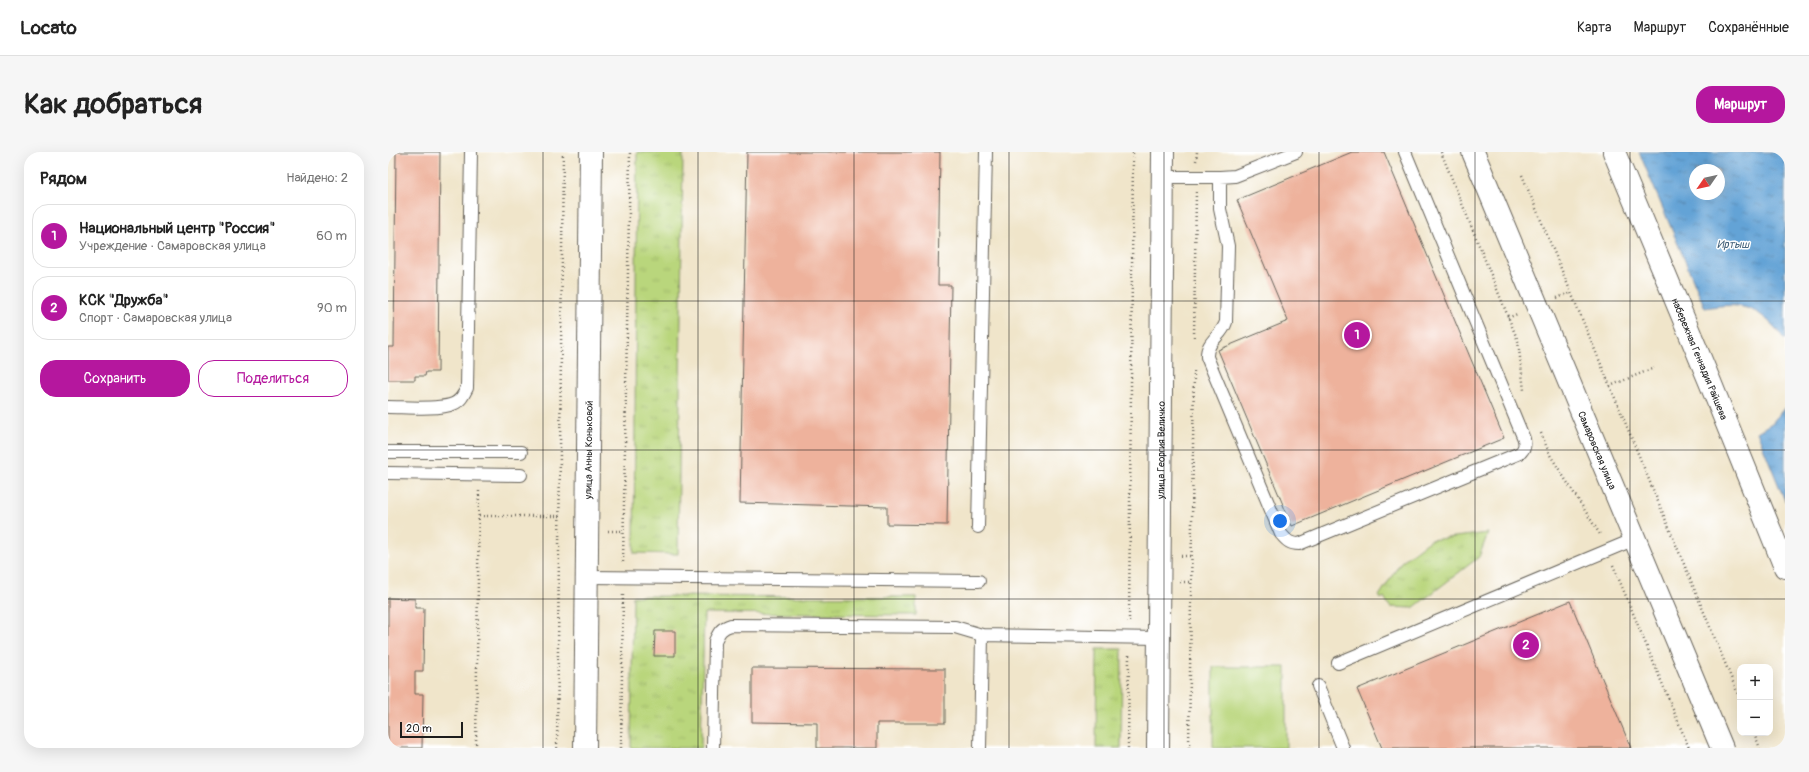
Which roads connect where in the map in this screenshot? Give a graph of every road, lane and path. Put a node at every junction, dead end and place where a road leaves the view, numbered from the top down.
1 (471, 152) edge
2 (563, 152) edge
3 (591, 152) edge
4 (630, 152) edge
5 (986, 152) edge
6 (1133, 152) edge
7 (1163, 152) edge
8 (1196, 152) edge
9 (1296, 152) edge
10 (1405, 152) edge
11 (1441, 152) edge
12 (1473, 152) edge
13 (1614, 152) edge
14 (1522, 175) dead end
15 (1163, 177) junction
16 (1196, 177) junction
17 (1220, 177) junction
18 (1194, 343) dead end
19 (1194, 366) dead end
20 (1654, 368) dead end
21 (1610, 386) junction
22 (1526, 395) dead end
23 (388, 407) edge
24 (1539, 428) dead end
25 (388, 452) edge
26 (521, 452) dead end
27 (388, 473) edge
28 (520, 475) dead end
29 (479, 490) dead end
30 (479, 516) junction
31 (560, 516) junction
32 (978, 527) dead end
33 (1635, 539) junction
34 (1606, 550) junction
35 (1785, 567) edge
36 (587, 577) junction
37 (623, 577) junction
38 (979, 581) dead end
39 (982, 635) junction
40 (1129, 638) junction
41 (1158, 638) junction
42 (1338, 663) dead end
43 (1318, 686) dead end
44 (1737, 692) edge
45 (1755, 736) edge
46 (476, 748) edge
47 (557, 748) edge
48 (585, 748) edge
49 (621, 748) edge
50 (714, 748) edge
51 (980, 748) edge
52 (1128, 748) edge
53 (1158, 748) edge
54 (1189, 748) edge
55 (1343, 748) edge
56 (1690, 748) edge
57 (1722, 748) edge
58 (1760, 748) edge

1 - 23 lane
2 - 31 path
3 - 36 street, улица Анны Коньковой
4 - 37 path
5 - 32 lane
6 - 40 path
7 - 15 street, улица Георгия Величко
8 - 16 path
9 - 17 lane
10 - 17 lane
11 - 22 path
12 - 33 street, Самаровская улица
13 - 35 street, набережная Геннадия Райшева
14 - 21 path
15 - 16 lane
15 - 41 street, улица Георгия Величко
16 - 17 lane
16 - 18 path
19 - 54 path
20 - 21 path
21 - 44 path
24 - 34 path
25 - 26 lane
27 - 28 lane
29 - 30 path
30 - 31 path
30 - 46 path
31 - 47 path
33 - 34 lane
33 - 57 street, Самаровская улица
34 - 42 lane
34 - 56 path
36 - 37 lane
36 - 48 street, улица Анны Коньковой
37 - 38 lane
37 - 49 path
39 - 40 lane
39 - 50 lane
39 - 51 lane
40 - 41 lane
40 - 52 path
41 - 53 street, улица Георгия Величко
43 - 55 lane
45 - 58 path

